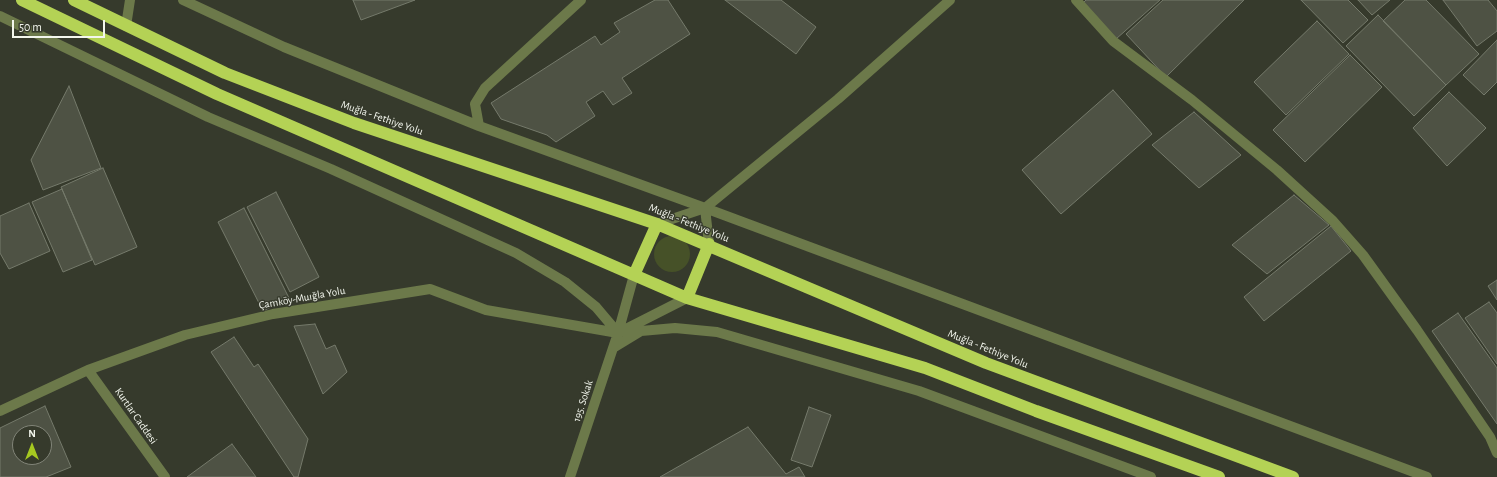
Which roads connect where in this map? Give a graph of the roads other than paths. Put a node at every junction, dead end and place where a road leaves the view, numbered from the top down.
1 (22, 0) edge
2 (74, 0) edge
3 (130, 0) edge
4 (182, 0) edge
5 (581, 0) edge
6 (950, 0) edge
7 (1076, 0) edge
8 (0, 16) edge
9 (126, 26) junction
10 (479, 126) junction
11 (705, 208) junction
12 (657, 224) junction
13 (709, 244) junction
14 (634, 275) junction
15 (687, 298) junction
16 (618, 333) junction
17 (613, 348) junction
18 (88, 370) junction
19 (0, 411) edge
20 (1497, 453) edge
21 (164, 477) edge
22 (570, 477) edge
23 (1151, 477) edge
24 (1219, 477) edge
25 (1293, 477) edge
26 (1426, 477) edge

1 - 14 highway
2 - 9 highway, Muğla - Fethiye Yolu
3 - 9 street
4 - 10 street
5 - 10 street
6 - 11 street
7 - 20 street
8 - 16 street
9 - 12 highway, Muğla - Fethiye Yolu
10 - 11 street
11 - 12 street
11 - 13 street
11 - 26 street
12 - 13 highway, Muğla - Fethiye Yolu
12 - 14 highway
13 - 15 highway
13 - 25 highway, Muğla - Fethiye Yolu
14 - 15 highway
14 - 16 street, 195. Sokak
15 - 16 street
15 - 24 highway
16 - 17 street, 195. Sokak
16 - 18 street, Çamköy-Muığla Yolu
17 - 22 street, 195. Sokak
17 - 23 street
18 - 19 street, Çamköy-Muığla Yolu
18 - 21 street, Kurtlar Caddesi

